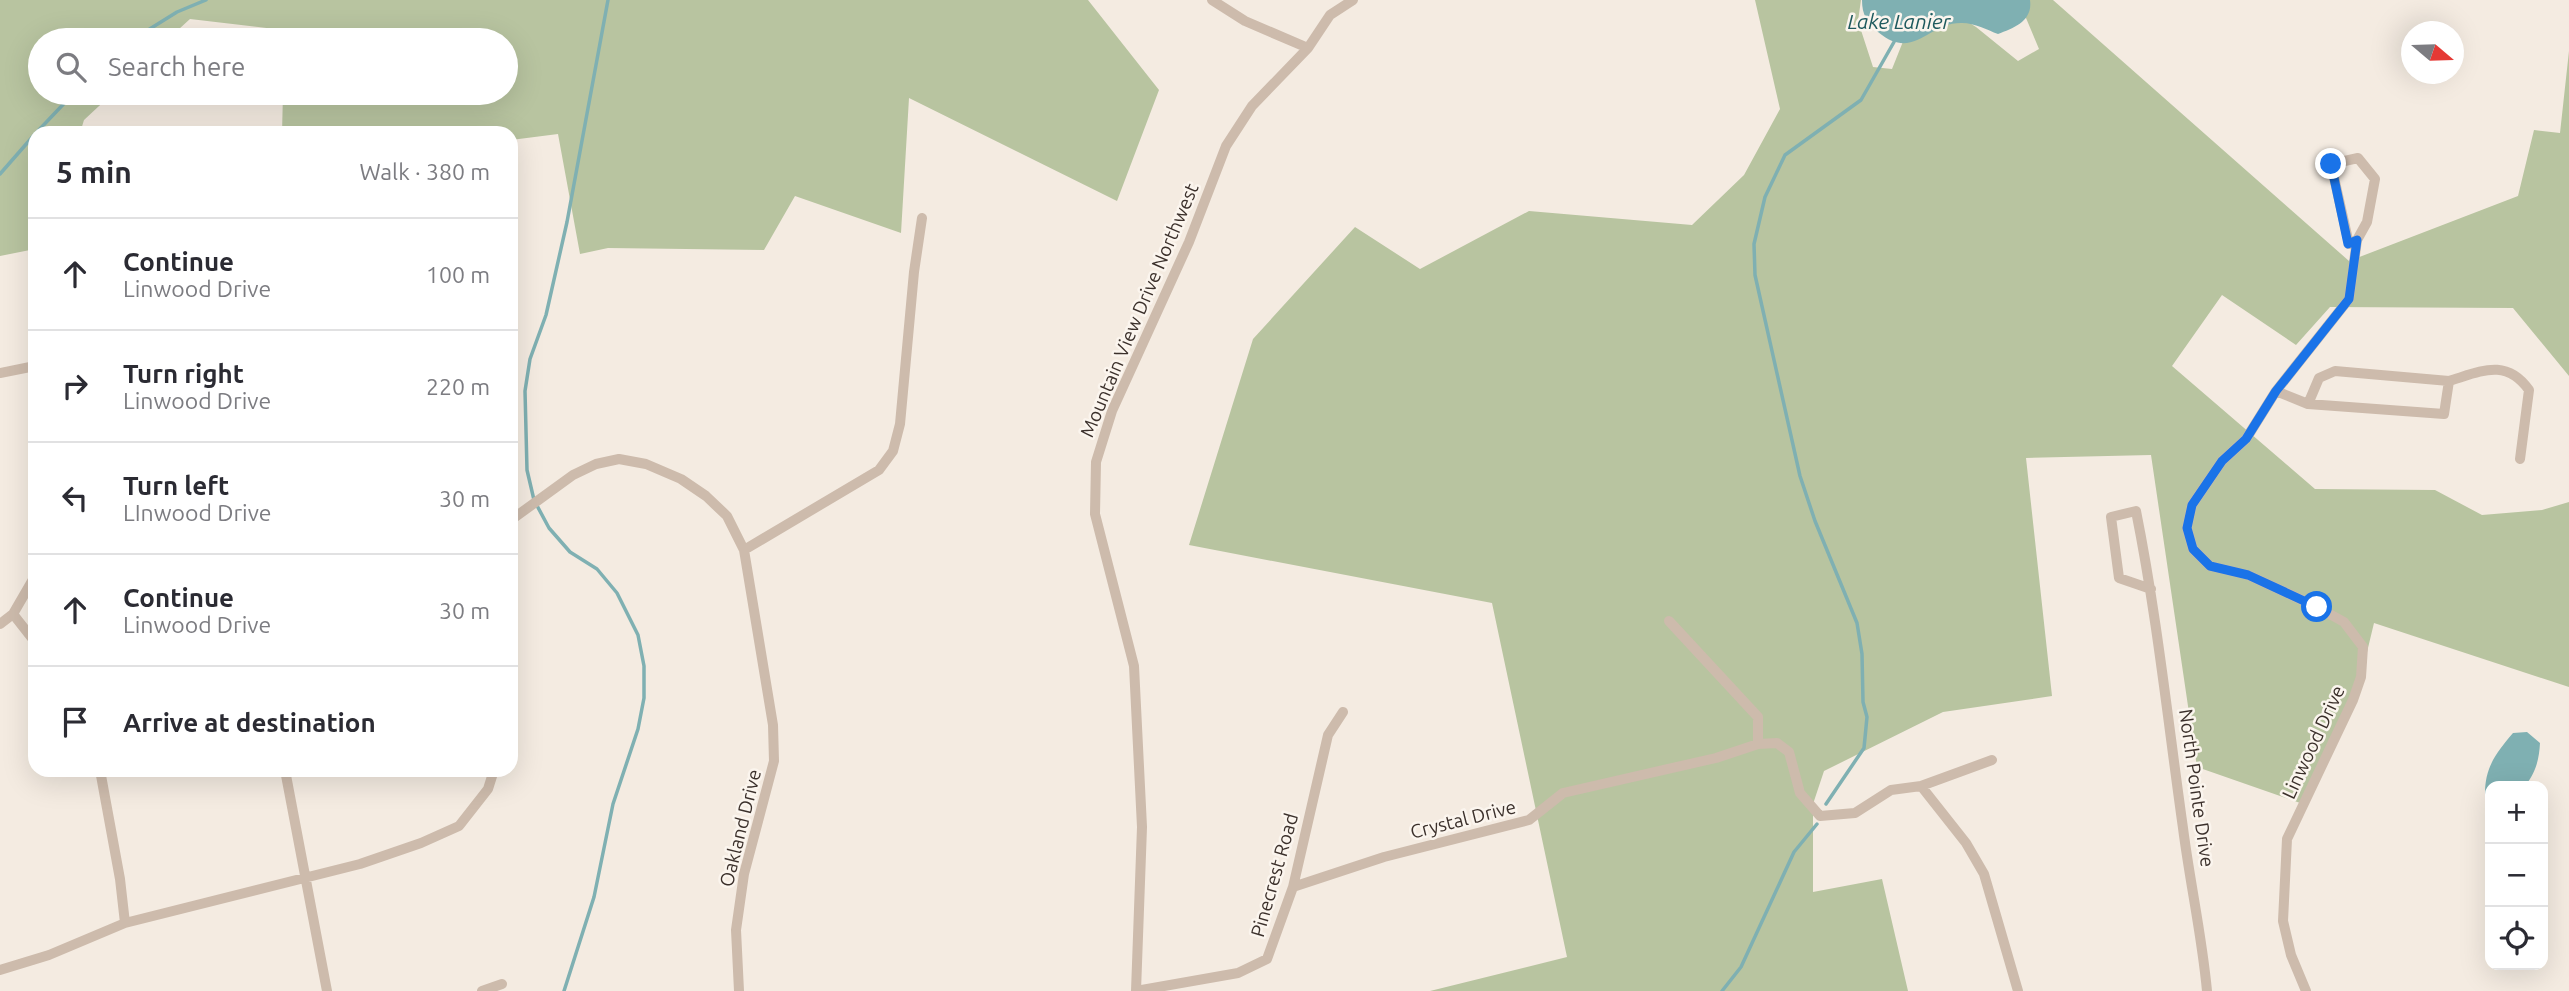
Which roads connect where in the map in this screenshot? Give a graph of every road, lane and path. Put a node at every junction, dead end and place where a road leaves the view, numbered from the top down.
1 (1212, 0) edge
2 (1353, 0) edge
3 (1308, 48) junction
4 (922, 218) dead end
5 (2357, 240) junction
6 (28, 367) edge
7 (0, 373) edge
8 (2449, 381) junction
9 (2276, 391) junction
10 (2308, 404) junction
11 (2521, 459) dead end
12 (518, 515) edge
13 (744, 550) junction
14 (28, 588) edge
15 (2151, 589) junction
16 (13, 614) junction
17 (1669, 621) dead end
18 (0, 624) edge
19 (28, 633) edge
20 (1343, 712) dead end
21 (1758, 744) junction
22 (1993, 760) dead end
23 (101, 777) edge
24 (286, 777) edge
25 (492, 777) edge
26 (1921, 786) junction
27 (305, 875) junction
28 (1293, 887) junction
29 (125, 923) junction
30 (0, 970) edge
31 (502, 984) dead end
32 (327, 991) edge
33 (482, 991) edge
34 (739, 991) edge
35 (1136, 991) edge
36 (2018, 991) edge
37 (2207, 991) edge
38 (2306, 991) edge

1 - 3 street
2 - 3 street, Mountain View Drive Northwest
3 - 35 street, Mountain View Drive Northwest
4 - 13 street
5 - 5 street, Linwood Drive
5 - 9 street, Linwood Drive
6 - 7 street
8 - 10 street
8 - 10 street
8 - 11 street
9 - 10 street
9 - 38 street, Linwood Drive
12 - 13 street, Oakland Drive
13 - 34 street, Oakland Drive
14 - 16 street
15 - 15 street, North Pointe Drive
15 - 37 street, North Pointe Drive
16 - 18 street
16 - 19 street
17 - 21 street
20 - 28 street, Pinecrest Road
21 - 26 street
21 - 28 street, Crystal Drive
22 - 26 street
23 - 29 street
24 - 27 street
25 - 27 street
26 - 36 street
27 - 29 street
27 - 32 street
28 - 35 street, Pinecrest Road
29 - 30 street
31 - 33 street

